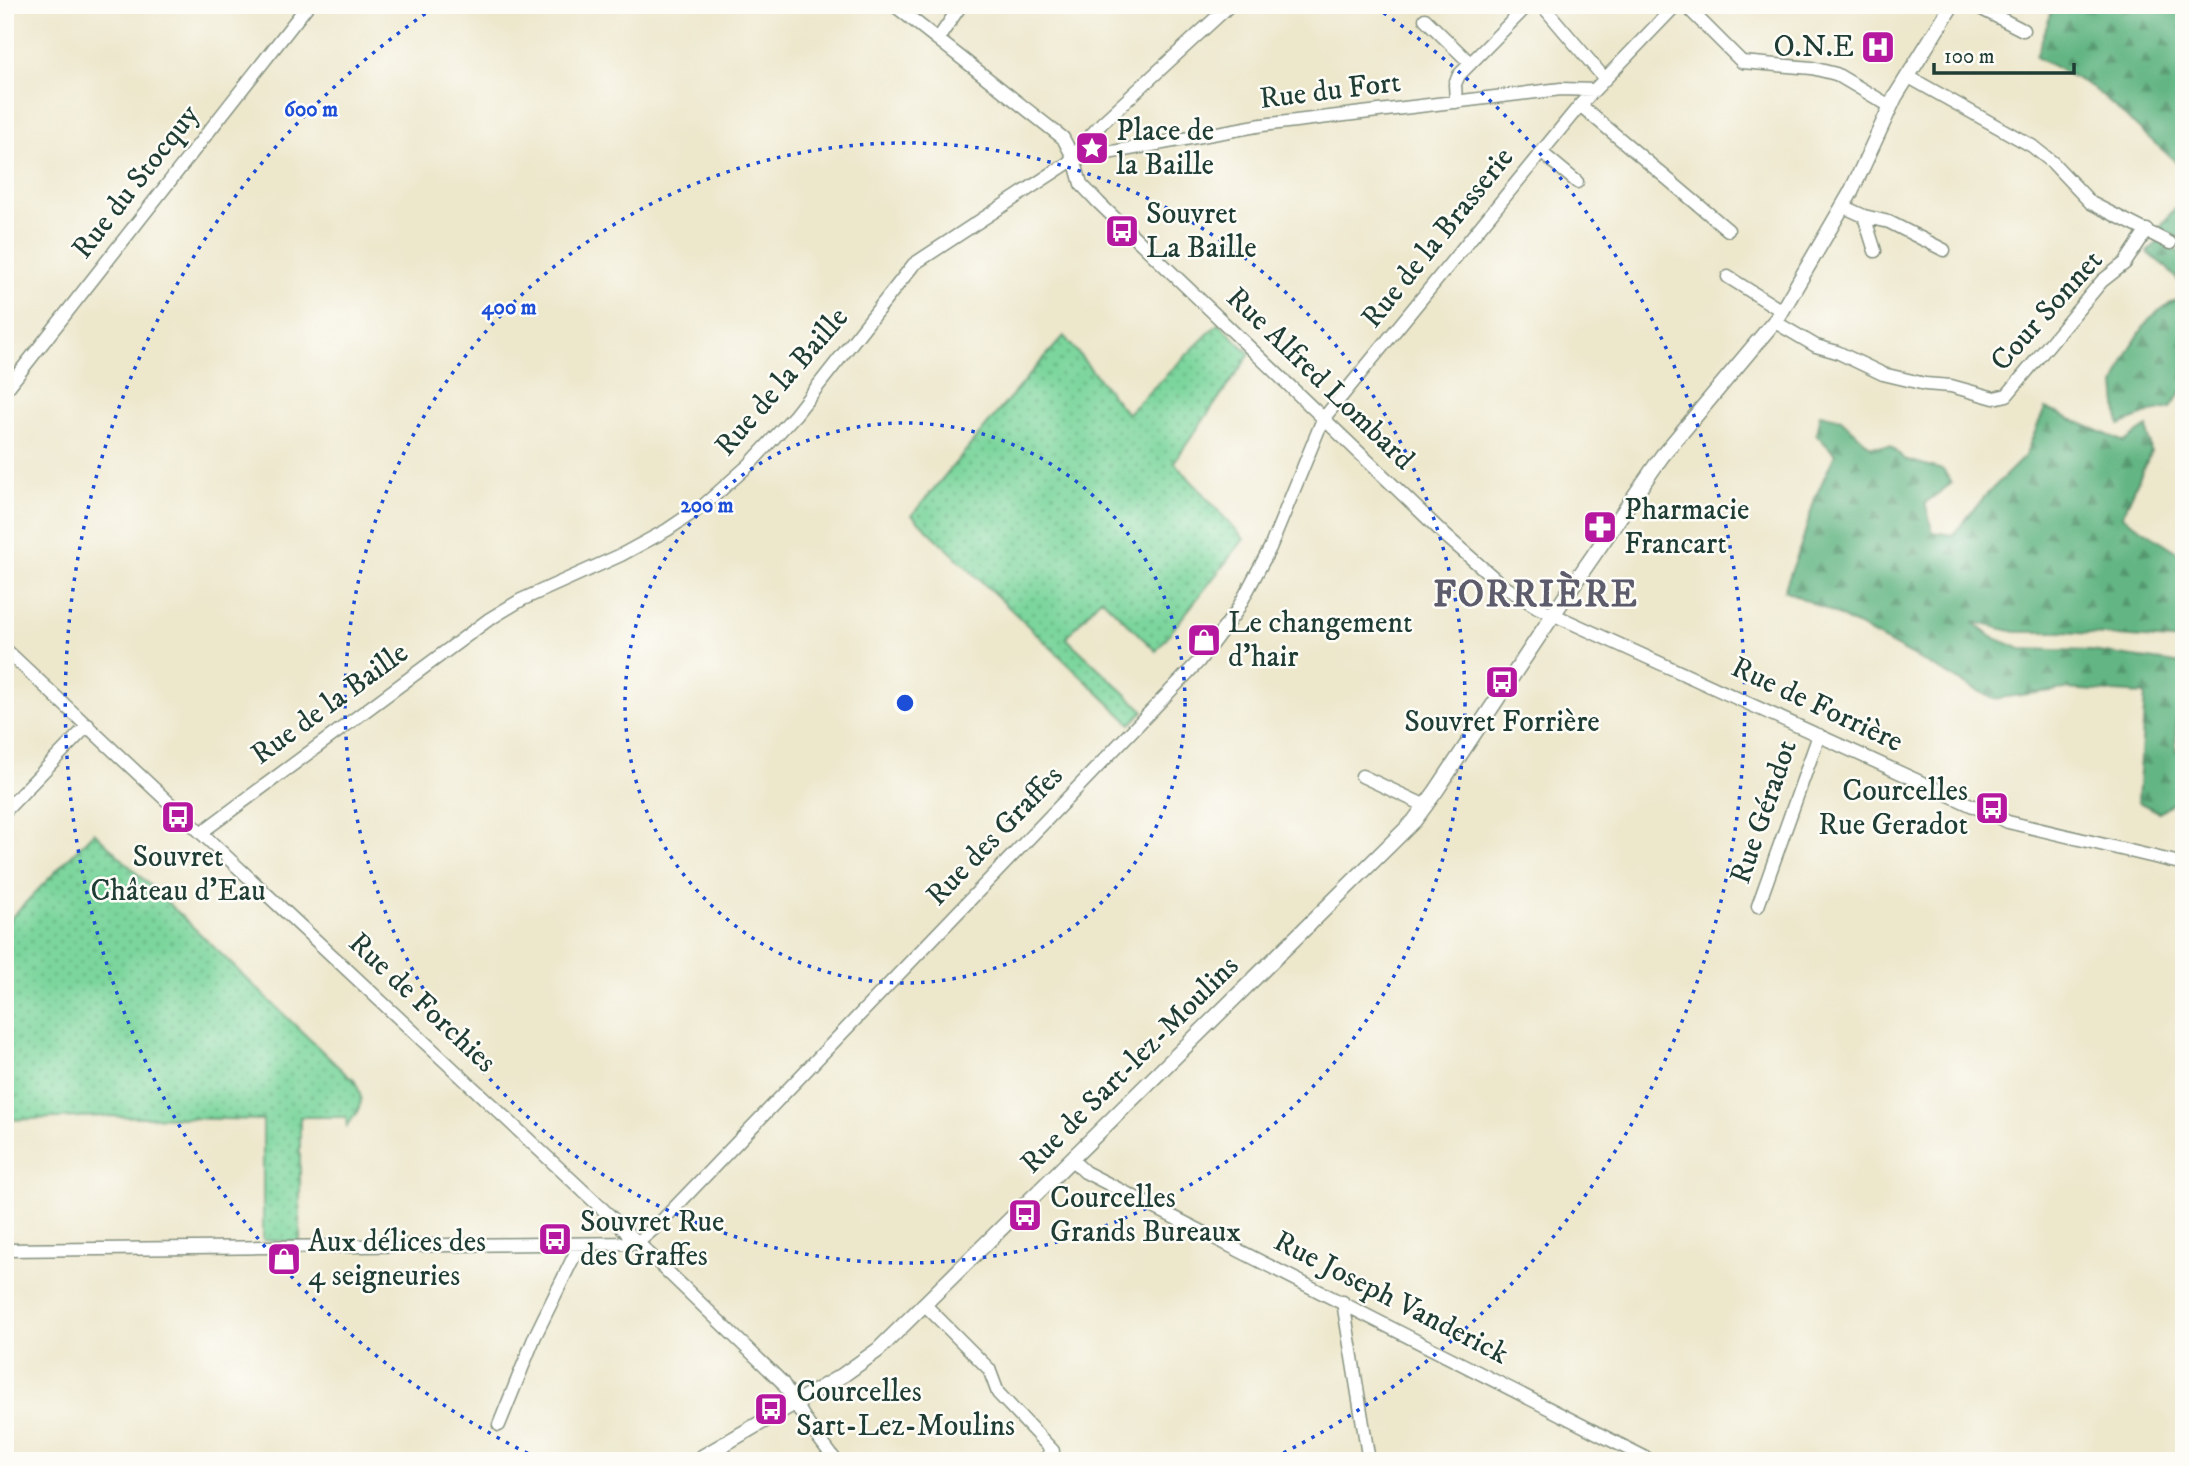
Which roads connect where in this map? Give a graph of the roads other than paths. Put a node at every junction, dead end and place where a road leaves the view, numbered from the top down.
1 (308, 5) edge
2 (894, 5) edge
3 (961, 5) edge
4 (1230, 5) edge
5 (1528, 5) edge
6 (1542, 5) edge
7 (1685, 5) edge
8 (1952, 5) edge
9 (1974, 5) edge
10 (1672, 7) edge
11 (1425, 19) dead end
12 (2023, 30) dead end
13 (938, 39) junction
14 (1471, 63) junction
15 (1907, 76) junction
16 (1605, 79) junction
17 (1594, 90) junction
18 (1456, 103) junction
19 (1580, 105) junction
20 (1890, 106) junction
21 (1542, 153) junction
22 (1074, 159) junction
23 (1577, 182) dead end
24 (1842, 206) junction
25 (1864, 216) junction
26 (1728, 230) dead end
27 (2147, 230) junction
28 (2170, 243) dead end
29 (1944, 250) dead end
30 (1875, 251) dead end
31 (1728, 277) dead end
32 (1778, 317) junction
33 (5, 391) edge
34 (1323, 419) junction
35 (1554, 614) junction
36 (5, 649) edge
37 (88, 725) junction
38 (1819, 735) junction
39 (1362, 776) dead end
40 (1426, 806) junction
41 (5, 811) edge
42 (202, 832) junction
43 (2184, 864) edge
44 (1758, 906) dead end
45 (1072, 1160) junction
46 (637, 1243) junction
47 (580, 1244) junction
48 (5, 1250) edge
49 (1343, 1302) junction
50 (925, 1305) junction
51 (796, 1402) junction
52 (499, 1425) dead end
53 (695, 1461) edge
54 (836, 1461) edge
55 (1043, 1461) edge
56 (1369, 1461) edge
57 (1652, 1461) edge

1 - 33 street, Rue du Stocquy
2 - 13 street, Rue Alfred Lombard
3 - 13 street
4 - 22 street
5 - 14 street
6 - 16 street
7 - 20 street
8 - 15 main road, Rue de Sart-lez-Moulins
9 - 12 street
10 - 16 street, Rue de la Brasserie
11 - 14 street
13 - 22 street, Rue Alfred Lombard
14 - 18 street
15 - 20 main road, Rue de Sart-lez-Moulins
15 - 27 street
16 - 17 street, Rue de la Brasserie
17 - 18 street, Rue du Fort
17 - 19 street, Rue de la Brasserie
18 - 22 street, Rue du Fort
19 - 21 street, Rue de la Brasserie
19 - 26 street
20 - 24 main road, Rue de Sart-lez-Moulins
21 - 23 street
21 - 34 street, Rue de la Brasserie
22 - 34 street, Rue Alfred Lombard
22 - 42 street, Rue de la Baille
24 - 25 street
24 - 32 main road, Rue de Sart-lez-Moulins
25 - 29 street
25 - 30 street
27 - 28 street
27 - 32 street, Cour Sonnet
31 - 32 street
32 - 35 main road, Rue de Sart-lez-Moulins
34 - 35 street, Rue Alfred Lombard
34 - 46 street, Rue des Graffes
35 - 38 street, Rue de Forrière
35 - 40 main road, Rue de Sart-lez-Moulins
36 - 37 street, Rue de Forchies
37 - 41 street
37 - 42 street, Rue de Forchies
38 - 43 street, Rue de Forrière
38 - 44 street, Rue Géradot
39 - 40 street
40 - 45 main road, Rue de Sart-lez-Moulins
42 - 46 street, Rue de Forchies
45 - 49 street, Rue Joseph Vanderick
45 - 50 main road, Rue de Sart-lez-Moulins
46 - 47 street
46 - 51 street, Rue de Forchies
47 - 48 street
47 - 52 street
49 - 56 street
49 - 57 street, Rue Joseph Vanderick
50 - 51 main road, Rue de Sart-lez-Moulins
50 - 55 street
51 - 53 main road, Rue de Sart-lez-Moulins
51 - 54 street, Rue de Forchies

